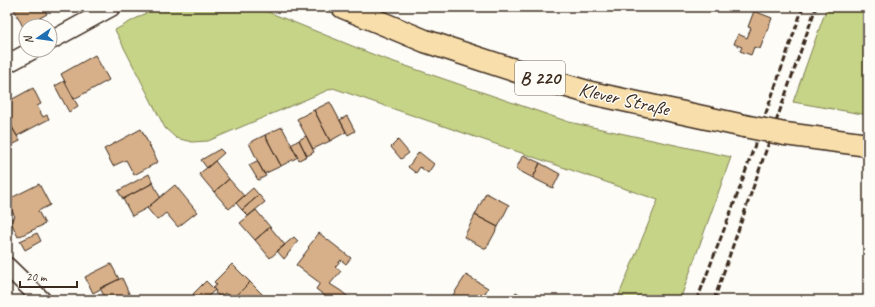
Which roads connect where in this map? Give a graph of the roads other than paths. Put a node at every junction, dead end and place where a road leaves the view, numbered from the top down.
1 (112, 7) edge
2 (343, 7) edge
3 (58, 37) edge
4 (18, 58) edge
5 (7, 64) edge
6 (868, 145) edge
7 (7, 266) edge
8 (42, 300) edge

1 - 3 street
2 - 6 main road, Klever Straße / B 220, bridge
4 - 5 street
7 - 8 street

